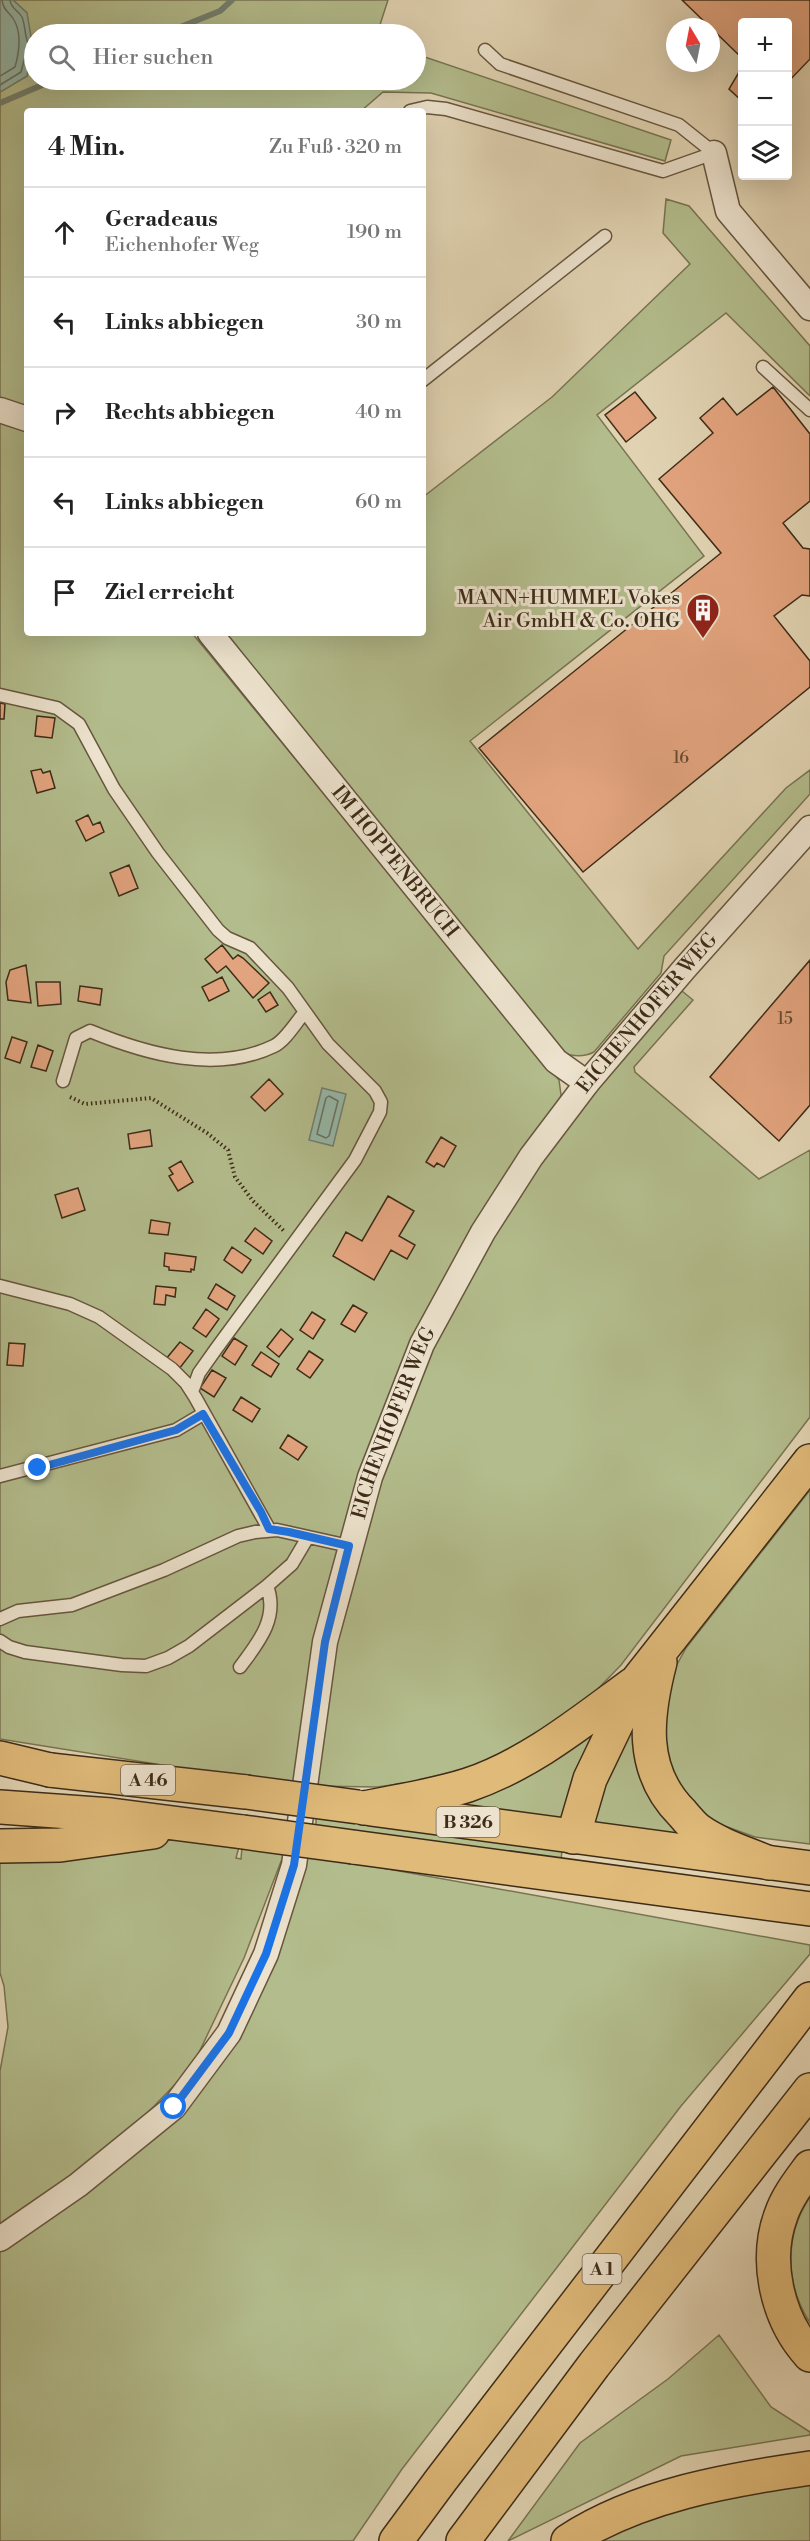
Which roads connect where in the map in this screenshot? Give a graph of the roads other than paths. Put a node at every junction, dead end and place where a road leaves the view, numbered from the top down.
1 (485, 50) dead end
2 (423, 108) edge
3 (714, 153) junction
4 (605, 236) dead end
5 (810, 308) edge
6 (763, 367) dead end
7 (426, 378) edge
8 (0, 410) edge
9 (810, 410) edge
10 (24, 418) edge
11 (212, 636) edge
12 (0, 695) edge
13 (810, 828) edge
14 (305, 1012) junction
15 (63, 1081) dead end
16 (587, 1083) junction
17 (0, 1286) edge
18 (192, 1392) junction
19 (203, 1414) junction
20 (810, 1461) edge
21 (0, 1476) edge
22 (269, 1529) junction
23 (308, 1537) junction
24 (349, 1546) junction
25 (267, 1586) junction
26 (0, 1619) edge
27 (0, 1641) edge
28 (664, 1649) junction
29 (240, 1667) dead end
30 (637, 1681) junction
31 (0, 1758) edge
32 (0, 1768) edge
33 (50, 1770) junction
34 (0, 1807) edge
35 (361, 1808) junction
36 (193, 1825) junction
37 (573, 1837) junction
38 (0, 1846) edge
39 (353, 1847) joint
40 (769, 1863) junction
41 (810, 1868) edge
42 (579, 1878) junction
43 (810, 1909) edge
44 (810, 1999) edge
45 (810, 2090) edge
46 (810, 2167) edge
47 (0, 2239) edge
48 (810, 2355) edge
49 (810, 2468) edge
50 (396, 2541) edge
51 (463, 2541) edge
52 (568, 2541) edge

1 - 3 lane
2 - 3 lane
3 - 5 street
4 - 7 lane
6 - 9 lane
8 - 10 street
11 - 16 street, IM HOPPENBRUCH
12 - 14 lane
13 - 16 street, EICHENHOFER WEG
14 - 15 lane
14 - 18 lane
16 - 24 street, EICHENHOFER WEG
17 - 18 lane
18 - 19 lane
19 - 21 lane
19 - 22 lane
20 - 28 main road
22 - 23 lane
22 - 26 lane
23 - 24 lane
23 - 25 lane
24 - 47 street, EICHENHOFER WEG
25 - 27 lane
25 - 29 lane
28 - 30 main road
28 - 40 main road
30 - 35 main road
30 - 37 main road
31 - 33 main road
32 - 33 main road, A 46
33 - 35 main road, A 46, bridge
34 - 36 main road, A 46
35 - 37 main road, B 326
36 - 38 main road
36 - 39 main road, A 46, bridge
37 - 40 main road, B 326
37 - 42 main road
39 - 42 main road, B 326
40 - 41 main road, B 326
42 - 43 main road, B 326
44 - 50 main road, A 1
45 - 51 main road, A 1
46 - 48 main road
49 - 52 main road

